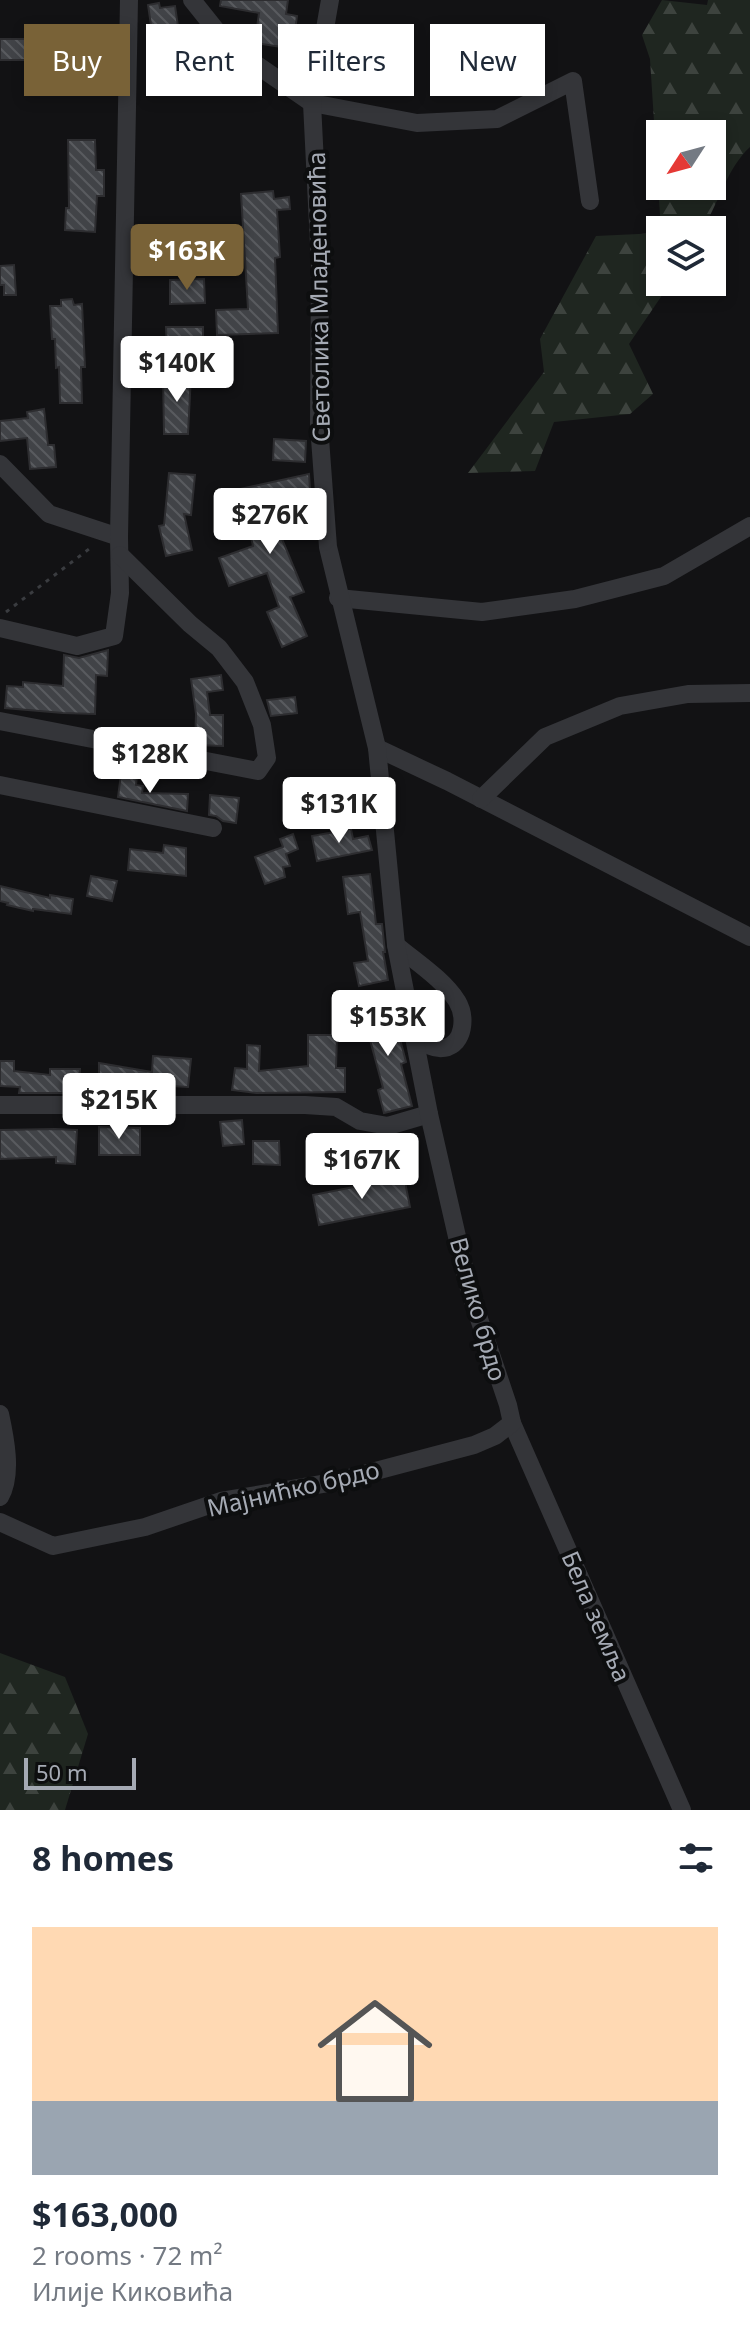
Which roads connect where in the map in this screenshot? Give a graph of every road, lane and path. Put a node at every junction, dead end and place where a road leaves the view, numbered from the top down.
1 (129, 0) edge
2 (192, 0) edge
3 (330, 0) edge
4 (312, 103) junction
5 (590, 201) dead end
6 (0, 464) edge
7 (748, 527) edge
8 (115, 542) junction
9 (338, 598) junction
10 (0, 617) edge
11 (0, 628) edge
12 (750, 693) edge
13 (0, 721) edge
14 (377, 748) junction
15 (0, 785) edge
16 (481, 799) junction
17 (213, 828) dead end
18 (750, 937) edge
19 (396, 945) junction
20 (415, 1037) junction
21 (0, 1105) edge
22 (429, 1114) junction
23 (0, 1414) edge
24 (512, 1423) junction
25 (0, 1497) edge
26 (0, 1522) edge
27 (682, 1810) edge

1 - 8 street
2 - 4 street
3 - 4 street, Светолика Младеновића
4 - 5 street
4 - 9 street, Светолика Младеновића
6 - 8 street
7 - 9 street
8 - 10 path
8 - 11 street
8 - 13 street
9 - 14 street, Светолика Младеновића
12 - 16 street
14 - 16 street
14 - 19 street, Велико брдо
15 - 17 street
16 - 18 street
19 - 20 street, Велико брдо
19 - 20 street
20 - 22 street, Велико брдо
21 - 22 street
22 - 24 street, Велико брдо
23 - 25 street
24 - 26 street, Мајнићко брдо
24 - 27 street, Бела земља

